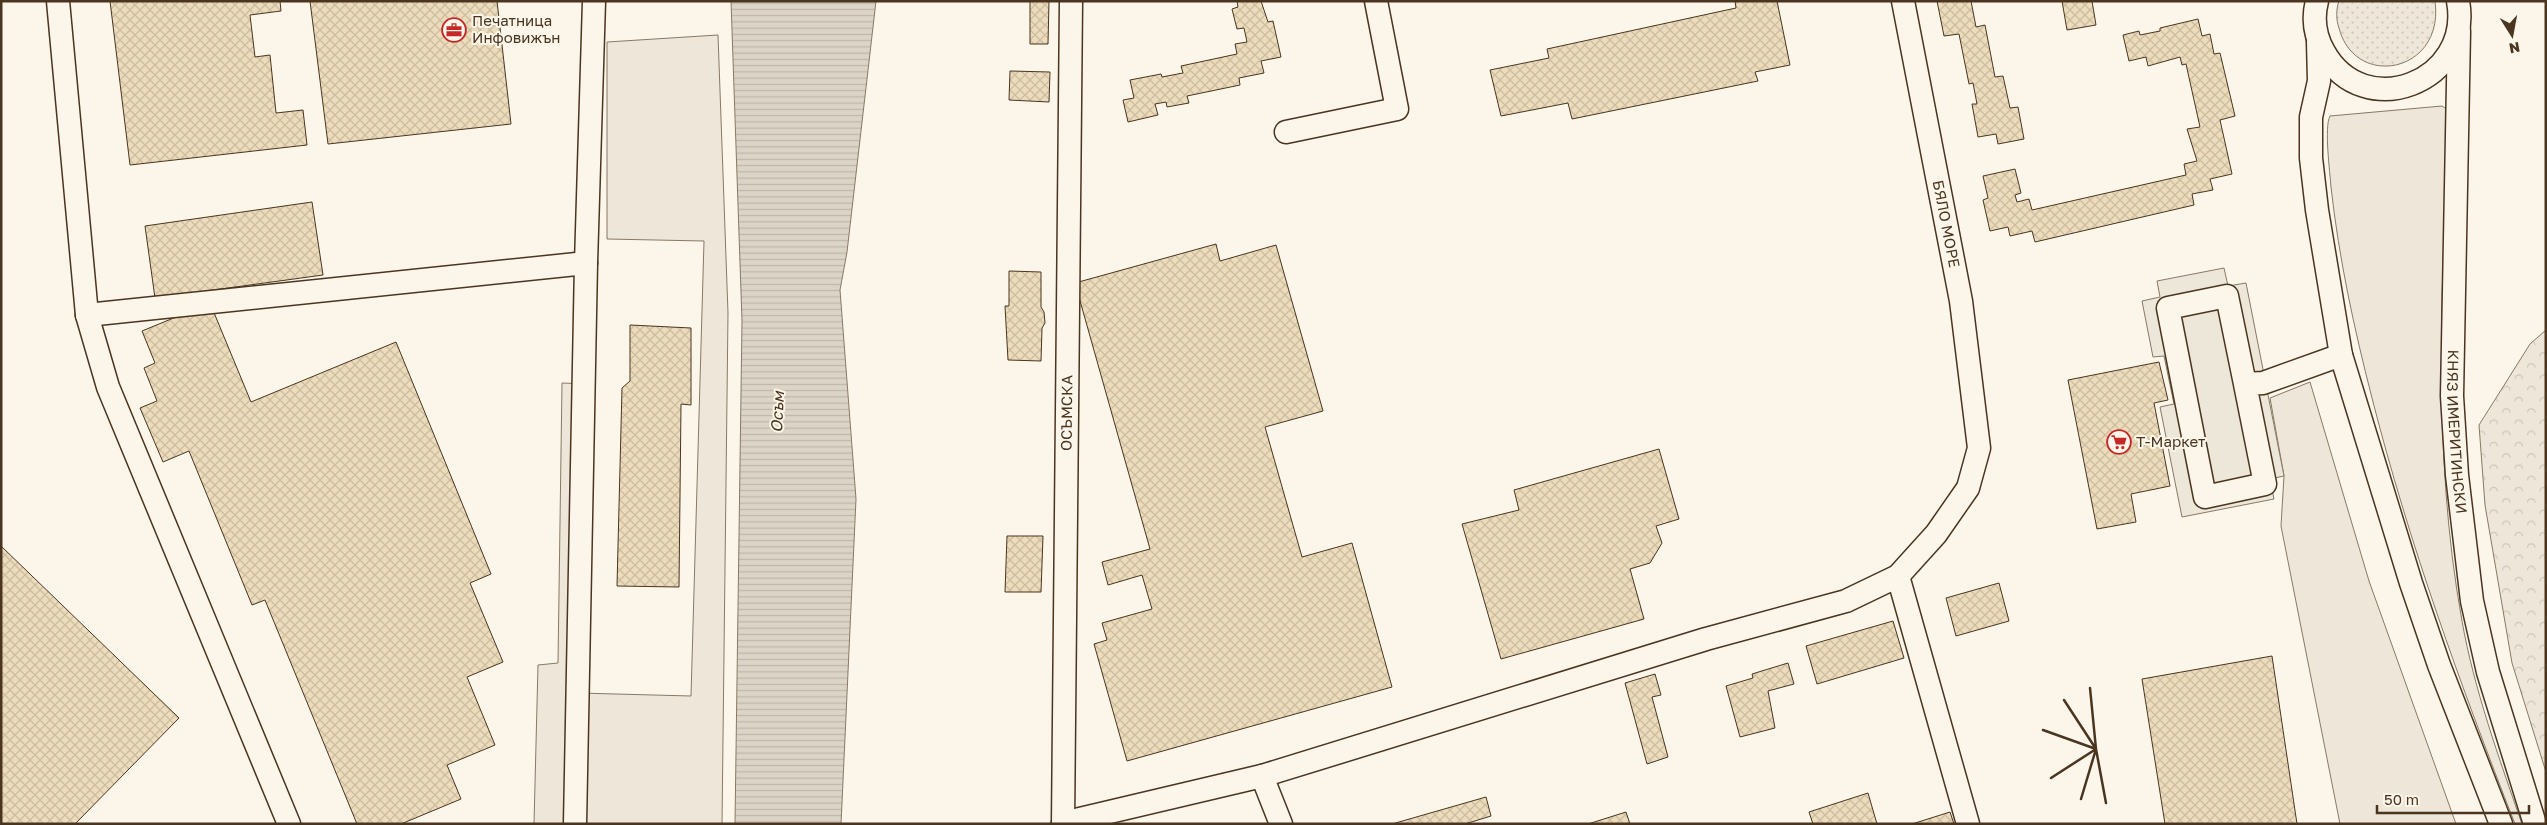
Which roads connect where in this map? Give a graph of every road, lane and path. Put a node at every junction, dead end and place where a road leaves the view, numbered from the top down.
1 (58, 1) edge
2 (594, 1) edge
3 (1071, 1) edge
4 (1376, 1) edge
5 (1902, 1) edge
6 (2460, 12) edge
7 (2313, 14) edge
8 (1286, 132) dead end
9 (586, 263) junction
10 (87, 315) junction
11 (2341, 355) junction
12 (2245, 384) junction
13 (1898, 576) junction
14 (1262, 776) junction
15 (289, 824) edge
16 (575, 824) edge
17 (1062, 824) edge
18 (1281, 824) edge
19 (1968, 824) edge
20 (2501, 824) edge
21 (2535, 824) edge

1 - 10 street
2 - 9 street
3 - 17 street, ОСЪМСКА
4 - 8 street
5 - 13 street, БЯЛО МОРЕ
6 - 7 street
6 - 21 street, КНЯЗ ИМЕРИТИНСКИ
7 - 11 street
9 - 10 street
9 - 16 street
10 - 15 street
11 - 12 street
11 - 20 street
12 - 12 street
13 - 14 street
13 - 19 street
14 - 17 street
14 - 18 street

